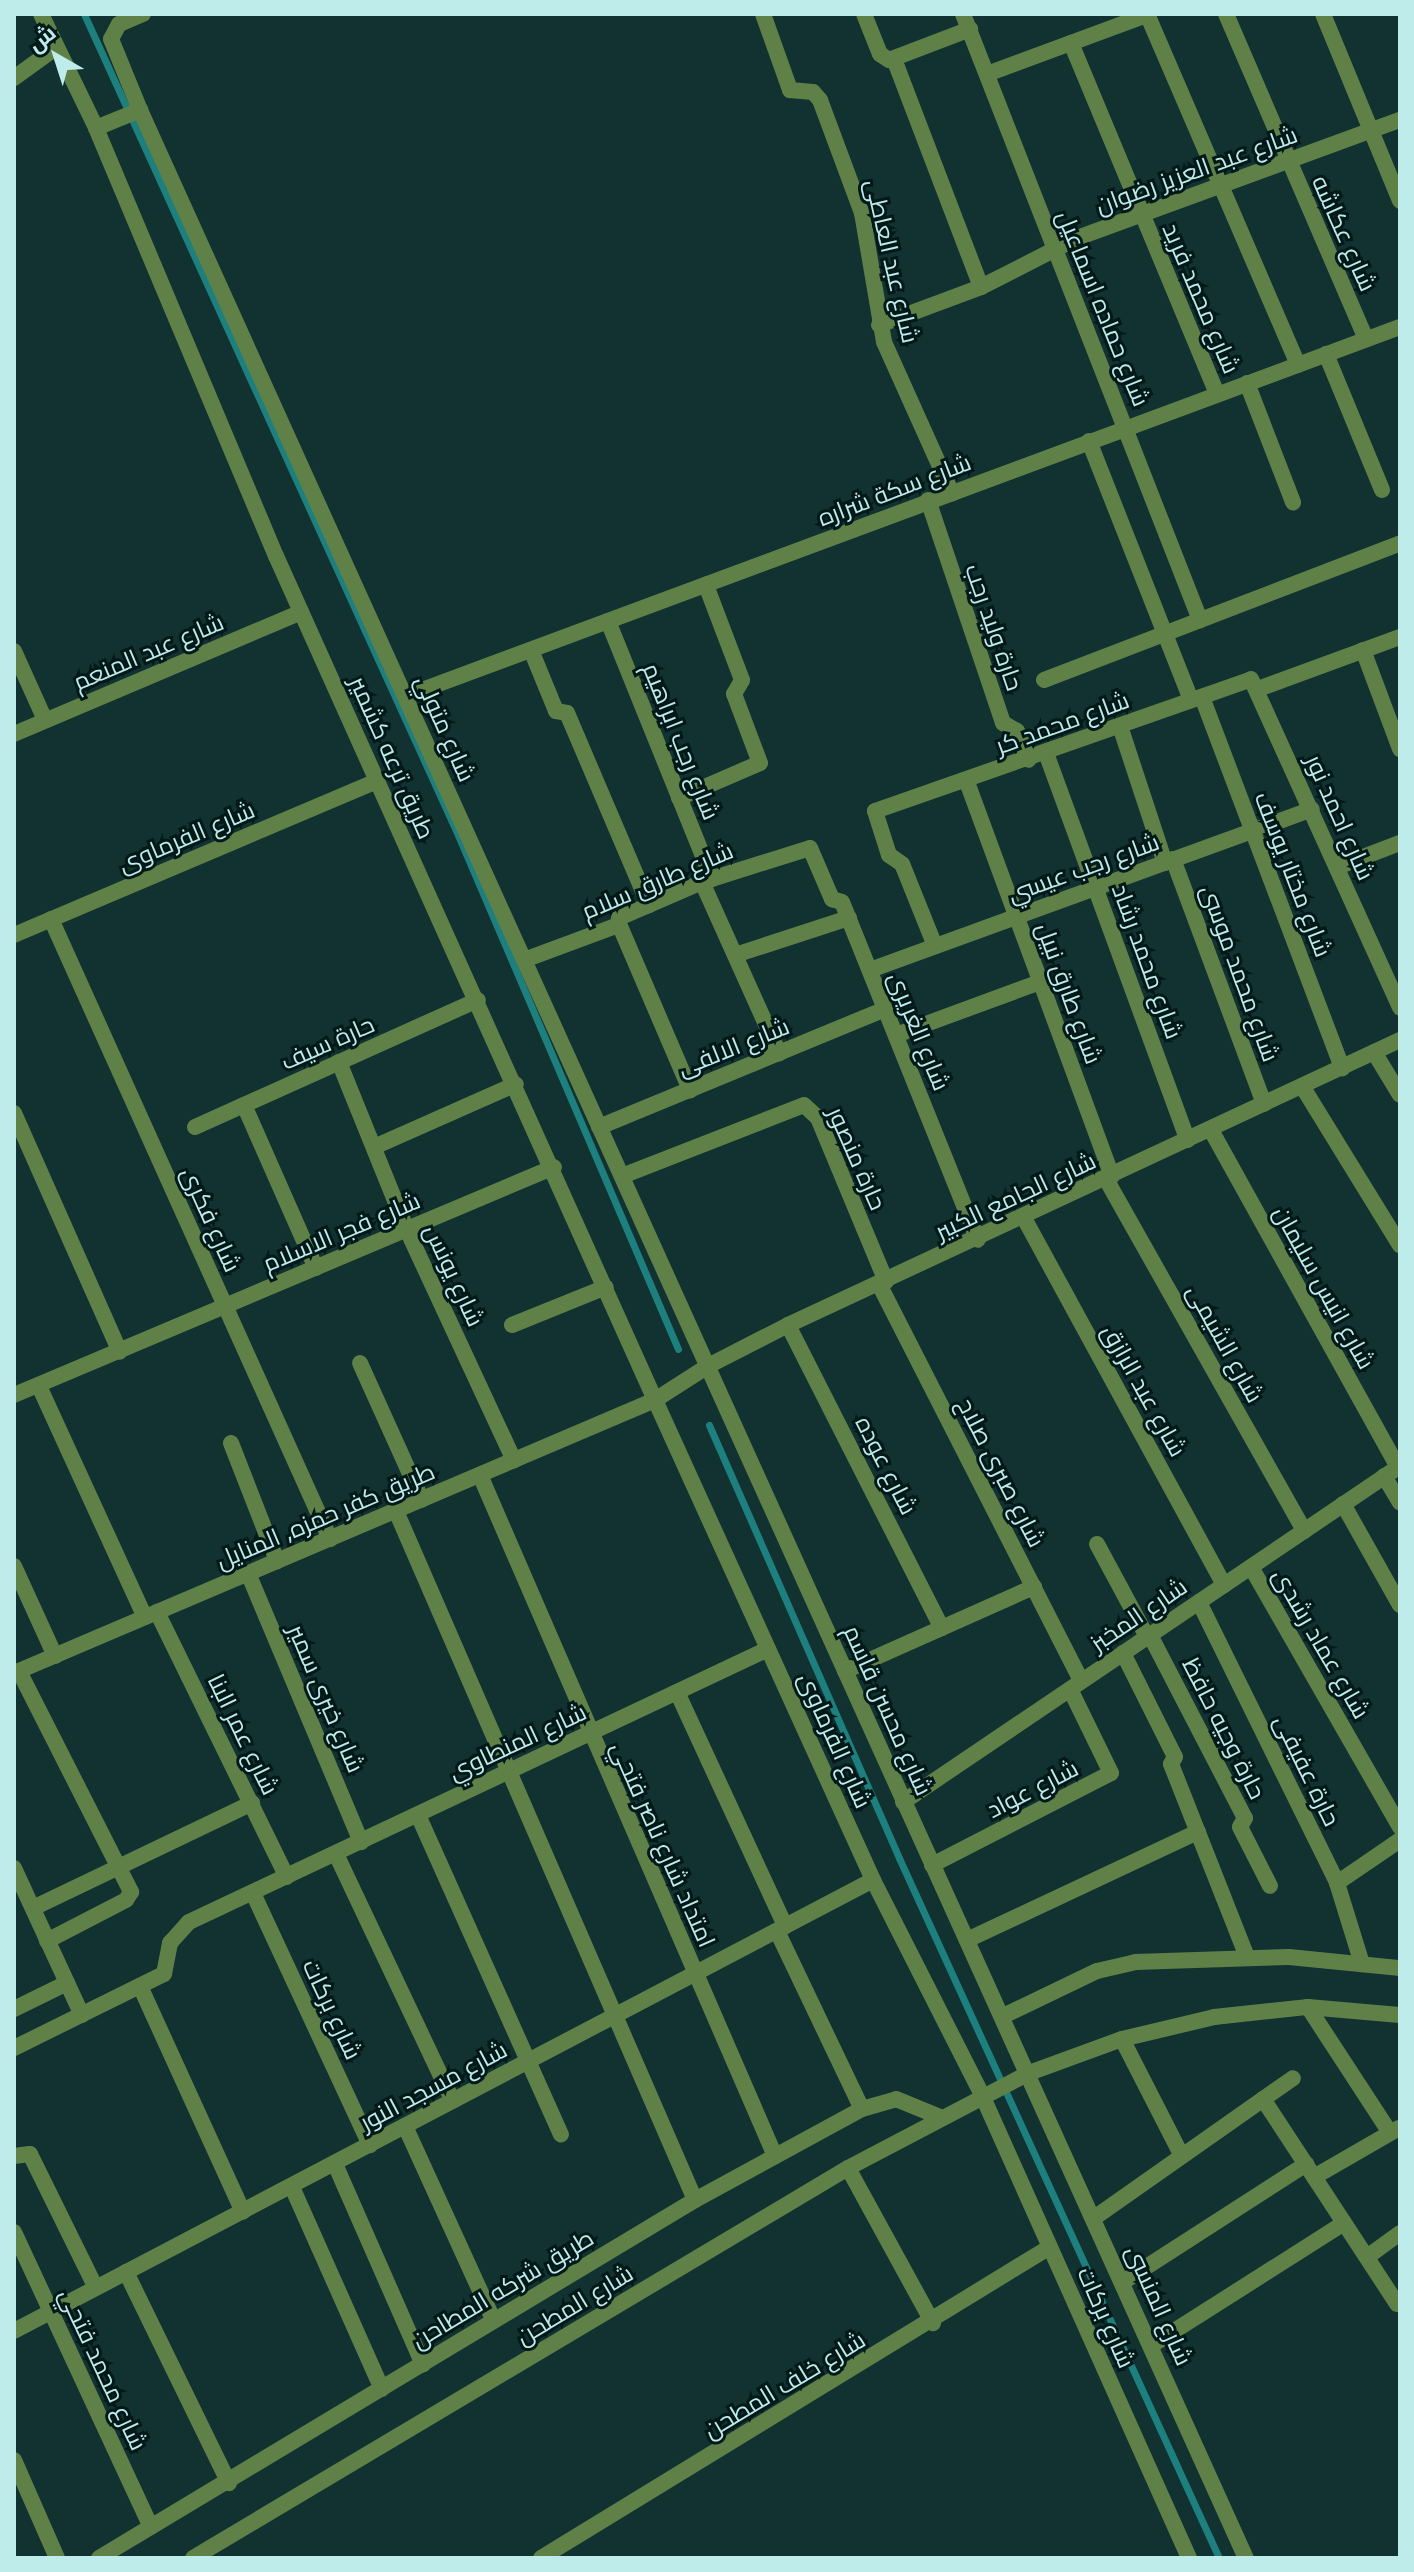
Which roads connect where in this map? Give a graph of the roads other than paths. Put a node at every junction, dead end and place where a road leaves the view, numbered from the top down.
1 (41, 14) edge
2 (143, 14) edge
3 (763, 14) edge
4 (864, 14) edge
5 (1148, 14) edge
6 (1226, 14) edge
7 (1323, 14) edge
8 (966, 22) edge
9 (1071, 43) junction
10 (54, 49) junction
11 (894, 59) junction
12 (987, 74) junction
13 (14, 78) edge
14 (140, 110) junction
15 (1400, 120) edge
16 (96, 128) junction
17 (1372, 130) junction
18 (1287, 162) junction
19 (1219, 186) junction
20 (1400, 201) edge
21 (1140, 215) junction
22 (1053, 248) junction
23 (981, 287) junction
24 (879, 325) junction
25 (1400, 327) edge
26 (1366, 339) junction
27 (1326, 354) junction
28 (1298, 365) junction
29 (1247, 383) junction
30 (1217, 394) junction
31 (1126, 427) junction
32 (1089, 441) junction
33 (1382, 490) dead end
34 (952, 493) junction
35 (928, 500) junction
36 (1293, 502) dead end
37 (1400, 543) edge
38 (706, 585) junction
39 (301, 612) junction
40 (1200, 620) junction
41 (608, 621) junction
42 (1165, 633) junction
43 (1400, 637) edge
44 (531, 650) junction
45 (1363, 650) junction
46 (14, 651) edge
47 (1044, 680) dead end
48 (1258, 689) junction
49 (406, 696) junction
50 (1197, 698) junction
51 (45, 720) junction
52 (1120, 726) junction
53 (14, 734) edge
54 (1400, 749) edge
55 (1046, 753) junction
56 (1029, 760) junction
57 (377, 781) junction
58 (967, 782) junction
59 (679, 798) junction
60 (1312, 809) junction
61 (1251, 831) junction
62 (1400, 843) edge
63 (810, 848) joint
64 (1169, 861) junction
65 (1337, 867) junction
66 (707, 881) junction
67 (1095, 888) junction
68 (649, 905) junction
69 (1016, 917) junction
70 (849, 918) junction
71 (51, 919) junction
72 (619, 924) junction
73 (14, 935) edge
74 (935, 946) junction
75 (735, 955) junction
76 (524, 960) junction
77 (870, 970) junction
78 (1040, 982) junction
79 (478, 1000) junction
80 (1400, 1008) edge
81 (886, 1009) junction
82 (896, 1035) junction
83 (1400, 1040) edge
84 (1374, 1052) junction
85 (779, 1053) junction
86 (339, 1062) junction
87 (1342, 1068) junction
88 (516, 1084) junction
89 (1302, 1086) junction
90 (690, 1090) junction
91 (1400, 1095) edge
92 (1264, 1104) junction
93 (244, 1105) junction
94 (14, 1113) edge
95 (195, 1127) dead end
96 (599, 1127) junction
97 (1211, 1130) junction
98 (1188, 1140) junction
99 (374, 1147) junction
100 (554, 1167) junction
101 (622, 1176) junction
102 (1109, 1178) junction
103 (1024, 1218) junction
104 (407, 1230) junction
105 (978, 1240) junction
106 (1400, 1245) edge
107 (316, 1268) junction
108 (882, 1282) junction
109 (606, 1287) junction
110 (225, 1307) junction
111 (512, 1325) dead end
112 (788, 1325) junction
113 (120, 1352) junction
114 (360, 1363) dead end
115 (708, 1366) junction
116 (39, 1386) junction
117 (14, 1395) edge
118 (655, 1400) junction
119 (231, 1443) dead end
120 (514, 1460) junction
121 (1394, 1470) edge
122 (480, 1475) junction
123 (422, 1500) junction
124 (1400, 1503) edge
125 (1343, 1504) junction
126 (396, 1511) junction
127 (1304, 1531) junction
128 (330, 1539) junction
129 (1097, 1544) dead end
130 (277, 1561) junction
131 (14, 1566) edge
132 (1251, 1567) junction
133 (248, 1573) junction
134 (1224, 1585) junction
135 (1034, 1587) junction
136 (1199, 1602) junction
137 (1400, 1605) edge
138 (151, 1615) junction
139 (942, 1628) junction
140 (1149, 1636) junction
141 (768, 1649) junction
142 (1123, 1653) junction
143 (55, 1656) junction
144 (845, 1671) junction
145 (17, 1672) edge
146 (1076, 1685) junction
147 (677, 1692) junction
148 (589, 1734) junction
149 (506, 1773) junction
150 (903, 1802) junction
151 (252, 1803) junction
152 (418, 1815) junction
153 (1400, 1827) edge
154 (1198, 1832) junction
155 (1400, 1840) edge
156 (361, 1842) junction
157 (336, 1854) junction
158 (932, 1865) junction
159 (119, 1867) junction
160 (14, 1868) edge
161 (287, 1877) junction
162 (873, 1880) junction
163 (1337, 1883) junction
164 (1270, 1886) dead end
165 (253, 1893) junction
166 (33, 1908) junction
167 (781, 1929) junction
168 (967, 1940) junction
169 (47, 1941) junction
170 (1247, 1957) junction
171 (1362, 1964) junction
172 (1400, 1968) edge
173 (695, 1974) junction
174 (67, 1983) junction
175 (140, 1986) junction
176 (1308, 2007) junction
177 (14, 2009) edge
178 (82, 2015) junction
179 (1400, 2015) edge
180 (614, 2016) junction
181 (1003, 2016) junction
182 (1122, 2039) junction
183 (14, 2048) edge
184 (530, 2060) junction
185 (1029, 2073) junction
186 (1293, 2078) dead end
187 (982, 2095) junction
188 (1263, 2099) junction
189 (453, 2101) junction
190 (862, 2109) junction
191 (940, 2117) junction
192 (405, 2126) junction
193 (1395, 2130) edge
194 (561, 2134) dead end
195 (370, 2145) junction
196 (14, 2156) edge
197 (775, 2156) junction
198 (1182, 2156) junction
199 (335, 2164) junction
200 (848, 2168) junction
201 (1310, 2170) junction
202 (292, 2187) junction
203 (695, 2200) junction
204 (243, 2212) junction
205 (1094, 2218) junction
206 (1344, 2223) junction
207 (14, 2232) edge
208 (1400, 2233) edge
209 (1050, 2247) junction
210 (1367, 2257) junction
211 (126, 2272) junction
212 (1123, 2282) junction
213 (96, 2288) junction
214 (1397, 2304) dead end
215 (51, 2311) junction
216 (494, 2321) junction
217 (933, 2323) junction
218 (14, 2331) edge
219 (1152, 2345) junction
220 (423, 2364) junction
221 (382, 2389) junction
222 (14, 2460) edge
223 (229, 2483) junction
224 (151, 2527) junction
225 (57, 2558) edge
226 (99, 2558) edge
227 (193, 2558) edge
228 (541, 2558) edge
229 (1189, 2558) edge
230 (1246, 2558) edge

1 - 10 street, طريق ترعه كشمير
2 - 14 street, شارع متولي
3 - 24 street, شارع عبد العاطى
4 - 11 street
5 - 9 street
5 - 19 street
6 - 18 street, شارع عكاشه
7 - 17 street
8 - 11 street
8 - 12 street, شارع حماده اسماعيل
9 - 12 street
9 - 21 street, شارع محمد فريد
10 - 13 street
10 - 16 street, طريق ترعه كشمير
11 - 23 street
12 - 22 street, شارع حماده اسماعيل
14 - 16 street
14 - 49 street, شارع متولي
15 - 17 street, شارع عبد العزيز رضوان
16 - 39 street, طريق ترعه كشمير
17 - 18 street, شارع عبد العزيز رضوان
17 - 20 street
18 - 19 street, شارع عبد العزيز رضوان
18 - 26 street, شارع عكاشه
19 - 21 street, شارع عبد العزيز رضوان
19 - 28 street
21 - 22 street, شارع عبد العزيز رضوان
21 - 30 street, شارع محمد فريد
22 - 23 street, شارع عبد العزيز رضوان
22 - 31 street, شارع حماده اسماعيل
23 - 24 street, شارع عبد العزيز رضوان
24 - 34 street, شارع عبد العاطى
25 - 26 street, شارع سكة شراره
26 - 27 street, شارع سكة شراره
27 - 28 street, شارع سكة شراره
27 - 33 street
28 - 29 street, شارع سكة شراره
29 - 30 street, شارع سكة شراره
29 - 36 street
30 - 31 street, شارع سكة شراره
31 - 32 street, شارع سكة شراره
31 - 40 street, شارع حماده اسماعيل
32 - 34 street, شارع سكة شراره
32 - 42 street, شارع مختار يوسف
34 - 35 street, شارع سكة شراره
35 - 38 street, شارع سكة شراره
35 - 56 street, حارة وليد رجب
37 - 40 street
38 - 41 street, شارع سكة شراره
38 - 59 street
39 - 51 street, شارع عبد المنعم
39 - 57 street, طريق ترعه كشمير
40 - 42 street
41 - 44 street, شارع سكة شراره
41 - 59 street, شارع رجب ابراهيم
42 - 47 street
42 - 50 street, شارع مختار يوسف
43 - 45 street
44 - 49 street, شارع سكة شراره
44 - 68 street
45 - 48 street
45 - 54 street
46 - 51 street
48 - 50 street, شارع محمد كر
48 - 60 street, شارع احمد نور
49 - 76 street, شارع متولي
50 - 52 street, شارع محمد كر
50 - 61 street, شارع مختار يوسف
51 - 53 street, شارع عبد المنعم
52 - 55 street, شارع محمد كر
52 - 64 street, شارع محمد موسى
55 - 56 street, شارع محمد كر
55 - 67 street, شارع محمد رشاد
56 - 58 street, شارع محمد كر
57 - 71 street, شارع الفرماوى
57 - 79 street, طريق ترعه كشمير
58 - 69 street, شارع طارق نبيل
58 - 74 street, شارع محمد كر
59 - 66 street, شارع رجب ابراهيم
60 - 61 street, شارع رجب عيسي
60 - 65 street, شارع احمد نور
61 - 64 street, شارع رجب عيسي
61 - 87 street, شارع مختار يوسف
62 - 65 street
63 - 66 street, شارع طارق سلام
63 - 70 street, شارع الغريرى
64 - 67 street, شارع رجب عيسي
64 - 92 street, شارع محمد موسى
65 - 80 street, شارع احمد نور
66 - 68 street, شارع طارق سلام
66 - 75 street, شارع رجب ابراهيم
67 - 69 street, شارع رجب عيسي
67 - 98 street, شارع محمد رشاد
68 - 72 street, شارع طارق سلام
69 - 74 street, شارع رجب عيسي
69 - 78 street, شارع طارق نبيل
70 - 75 street
70 - 77 street, شارع الغريرى
71 - 73 street, شارع الفرماوى
71 - 110 street, شارع فكرى
72 - 76 street, شارع طارق سلام
72 - 90 street
74 - 77 street, شارع رجب عيسي
75 - 85 street, شارع رجب ابراهيم
76 - 96 street, شارع متولي
77 - 81 street, شارع الغريرى
78 - 82 street
78 - 102 street, شارع طارق نبيل
79 - 86 street, حارة سيف
79 - 88 street, طريق ترعه كشمير
81 - 82 street, شارع الغريرى
81 - 85 street, شارع الالفى
82 - 105 street, شارع الغريرى
83 - 84 street, شارع الجامع الكبير
84 - 87 street, شارع الجامع الكبير
84 - 91 street
85 - 90 street, شارع الالفى
86 - 93 street, حارة سيف
86 - 99 street, شارع يونس
87 - 89 street, شارع الجامع الكبير
88 - 99 street
88 - 100 street, طريق ترعه كشمير
89 - 92 street, شارع الجامع الكبير
89 - 106 street
90 - 96 street, شارع الالفى
92 - 97 street, شارع الجامع الكبير
93 - 95 street, حارة سيف
93 - 107 street
94 - 113 street
96 - 101 street, شارع متولي
97 - 98 street, شارع الجامع الكبير
97 - 121 street, شارع انيس سليمان
98 - 102 street, شارع الجامع الكبير
99 - 104 street, شارع يونس
100 - 104 street, شارع فجر الاسلام
100 - 109 street, طريق ترعه كشمير
101 - 108 street, حارة منصور
101 - 115 street, شارع متولي
102 - 103 street, شارع الجامع الكبير
102 - 127 street, شارع الشيمى
103 - 105 street, شارع الجامع الكبير
103 - 134 street, شارع عبد الرازق
104 - 107 street, شارع فجر الاسلام
104 - 120 street, شارع يونس
105 - 108 street, شارع الجامع الكبير
107 - 110 street, شارع فجر الاسلام
108 - 112 street, شارع الجامع الكبير
108 - 135 street, شارع صبرى صلاح
109 - 111 street
109 - 118 street, طريق ترعه كشمير
110 - 113 street, شارع فجر الاسلام
110 - 128 street, شارع فكرى
112 - 115 street, شارع الجامع الكبير
112 - 139 street, شارع عوده
113 - 116 street, شارع فجر الاسلام
114 - 123 street
115 - 118 street, شارع الجامع الكبير
115 - 144 street, شارع محسن قاسم
116 - 117 street, شارع فجر الاسلام
116 - 138 street, شارع عمر البنا
118 - 120 street, طريق كفر حمزه, المنايل
118 - 141 street, شارع الفرماوى
119 - 130 street
120 - 122 street, طريق كفر حمزه, المنايل
121 - 124 street, شارع انيس سليمان
121 - 125 street, شارع المخبز
122 - 123 street, طريق كفر حمزه, المنايل
122 - 148 street, امتداد شارع ناصر فتحي
123 - 126 street, طريق كفر حمزه, المنايل
125 - 127 street, شارع المخبز
125 - 137 street
126 - 128 street, طريق كفر حمزه, المنايل
126 - 149 street
127 - 132 street, شارع المخبز
128 - 130 street, طريق كفر حمزه, المنايل
129 - 140 street
130 - 133 street, طريق كفر حمزه, المنايل
131 - 143 street
132 - 134 street, شارع المخبز
132 - 153 street, شارع عماد رشدى
133 - 138 street, طريق كفر حمزه, المنايل
133 - 156 street, شارع خيرى سمير
134 - 136 street, شارع المخبز
135 - 139 street
135 - 146 street, شارع صبرى صلاح
136 - 140 street, شارع المخبز
136 - 163 street, حارة عفيفى
138 - 143 street, طريق كفر حمزه, المنايل
138 - 151 street, شارع عمر البنا
139 - 144 street
140 - 142 street, شارع المخبز
140 - 164 street, حارة وجيه حافظ
141 - 147 street, شارع المنطاوي
141 - 162 street, شارع الفرماوى
142 - 146 street, شارع المخبز
142 - 154 street
143 - 145 street, طريق كفر حمزه, المنايل
144 - 150 street, شارع محسن قاسم
145 - 159 street
146 - 150 street, شارع المخبز
146 - 158 street, شارع عواد
147 - 148 street, شارع المنطاوي
147 - 167 street
148 - 149 street, شارع المنطاوي
148 - 173 street, امتداد شارع ناصر فتحي
149 - 152 street, شارع المنطاوي
149 - 180 street
150 - 158 street, شارع محسن قاسم
151 - 159 street
151 - 161 street, شارع عمر البنا
152 - 156 street, شارع المنطاوي
152 - 184 street
154 - 168 street
154 - 170 street
155 - 163 street
156 - 157 street, شارع المنطاوي
157 - 161 street, شارع المنطاوي
157 - 189 street
158 - 168 street, شارع محسن قاسم
159 - 166 street
159 - 169 street
160 - 166 street
161 - 165 street, شارع المنطاوي
162 - 167 street, شارع مسجد النور
162 - 187 street, شارع الفرماوى
163 - 171 street, حارة عفيفى
165 - 175 street, شارع المنطاوي
165 - 195 street, شارع بركات
166 - 169 street
167 - 173 street, شارع مسجد النور
167 - 190 street
168 - 181 street, شارع محسن قاسم
169 - 174 street
170 - 171 street
170 - 181 street
171 - 172 street
173 - 180 street, شارع مسجد النور
173 - 197 street, امتداد شارع ناصر فتحي
174 - 177 street
174 - 178 street
175 - 178 street, شارع المنطاوي
175 - 204 street
176 - 179 street, شارع المطحن
176 - 182 street, شارع المطحن
176 - 193 street
178 - 183 street, شارع المنطاوي
180 - 184 street, شارع مسجد النور
180 - 203 street
181 - 185 street, شارع محسن قاسم
182 - 185 street, شارع المطحن
182 - 198 street
184 - 189 street, شارع مسجد النور
184 - 194 street
185 - 187 street, شارع المطحن
185 - 205 street, شارع المنسى
186 - 188 street
187 - 191 street, شارع المطحن
187 - 209 street, شارع بركات
188 - 198 street
188 - 201 street
189 - 192 street, شارع مسجد النور
190 - 191 street, طريق شركه المطاحن
190 - 197 street, طريق شركه المطاحن
191 - 200 street, شارع المطحن
192 - 195 street, شارع مسجد النور
192 - 216 street
193 - 201 street
195 - 199 street, شارع مسجد النور
196 - 213 street
197 - 203 street, طريق شركه المطاحن
198 - 205 street
199 - 202 street, شارع مسجد النور
199 - 220 street
200 - 217 street
200 - 227 street, شارع المطحن
201 - 206 street
201 - 212 street
202 - 204 street, شارع مسجد النور
202 - 221 street
203 - 216 street, طريق شركه المطاحن
204 - 211 street, شارع مسجد النور
205 - 212 street, شارع المنسى
206 - 210 street
206 - 219 street
207 - 215 street, شارع محمد فتحي
208 - 210 street
209 - 217 street, شارع خلف المطحن
209 - 229 street, شارع بركات
210 - 214 street
211 - 213 street, شارع مسجد النور
211 - 223 street
212 - 219 street, شارع المنسى
213 - 215 street, شارع مسجد النور
215 - 218 street, شارع مسجد النور
215 - 224 street, شارع محمد فتحي
216 - 220 street, طريق شركه المطاحن
217 - 228 street, شارع خلف المطحن
219 - 230 street, شارع المنسى
220 - 221 street, طريق شركه المطاحن
221 - 223 street, طريق شركه المطاحن
222 - 225 street
223 - 224 street, طريق شركه المطاحن
224 - 226 street, طريق شركه المطاحن

